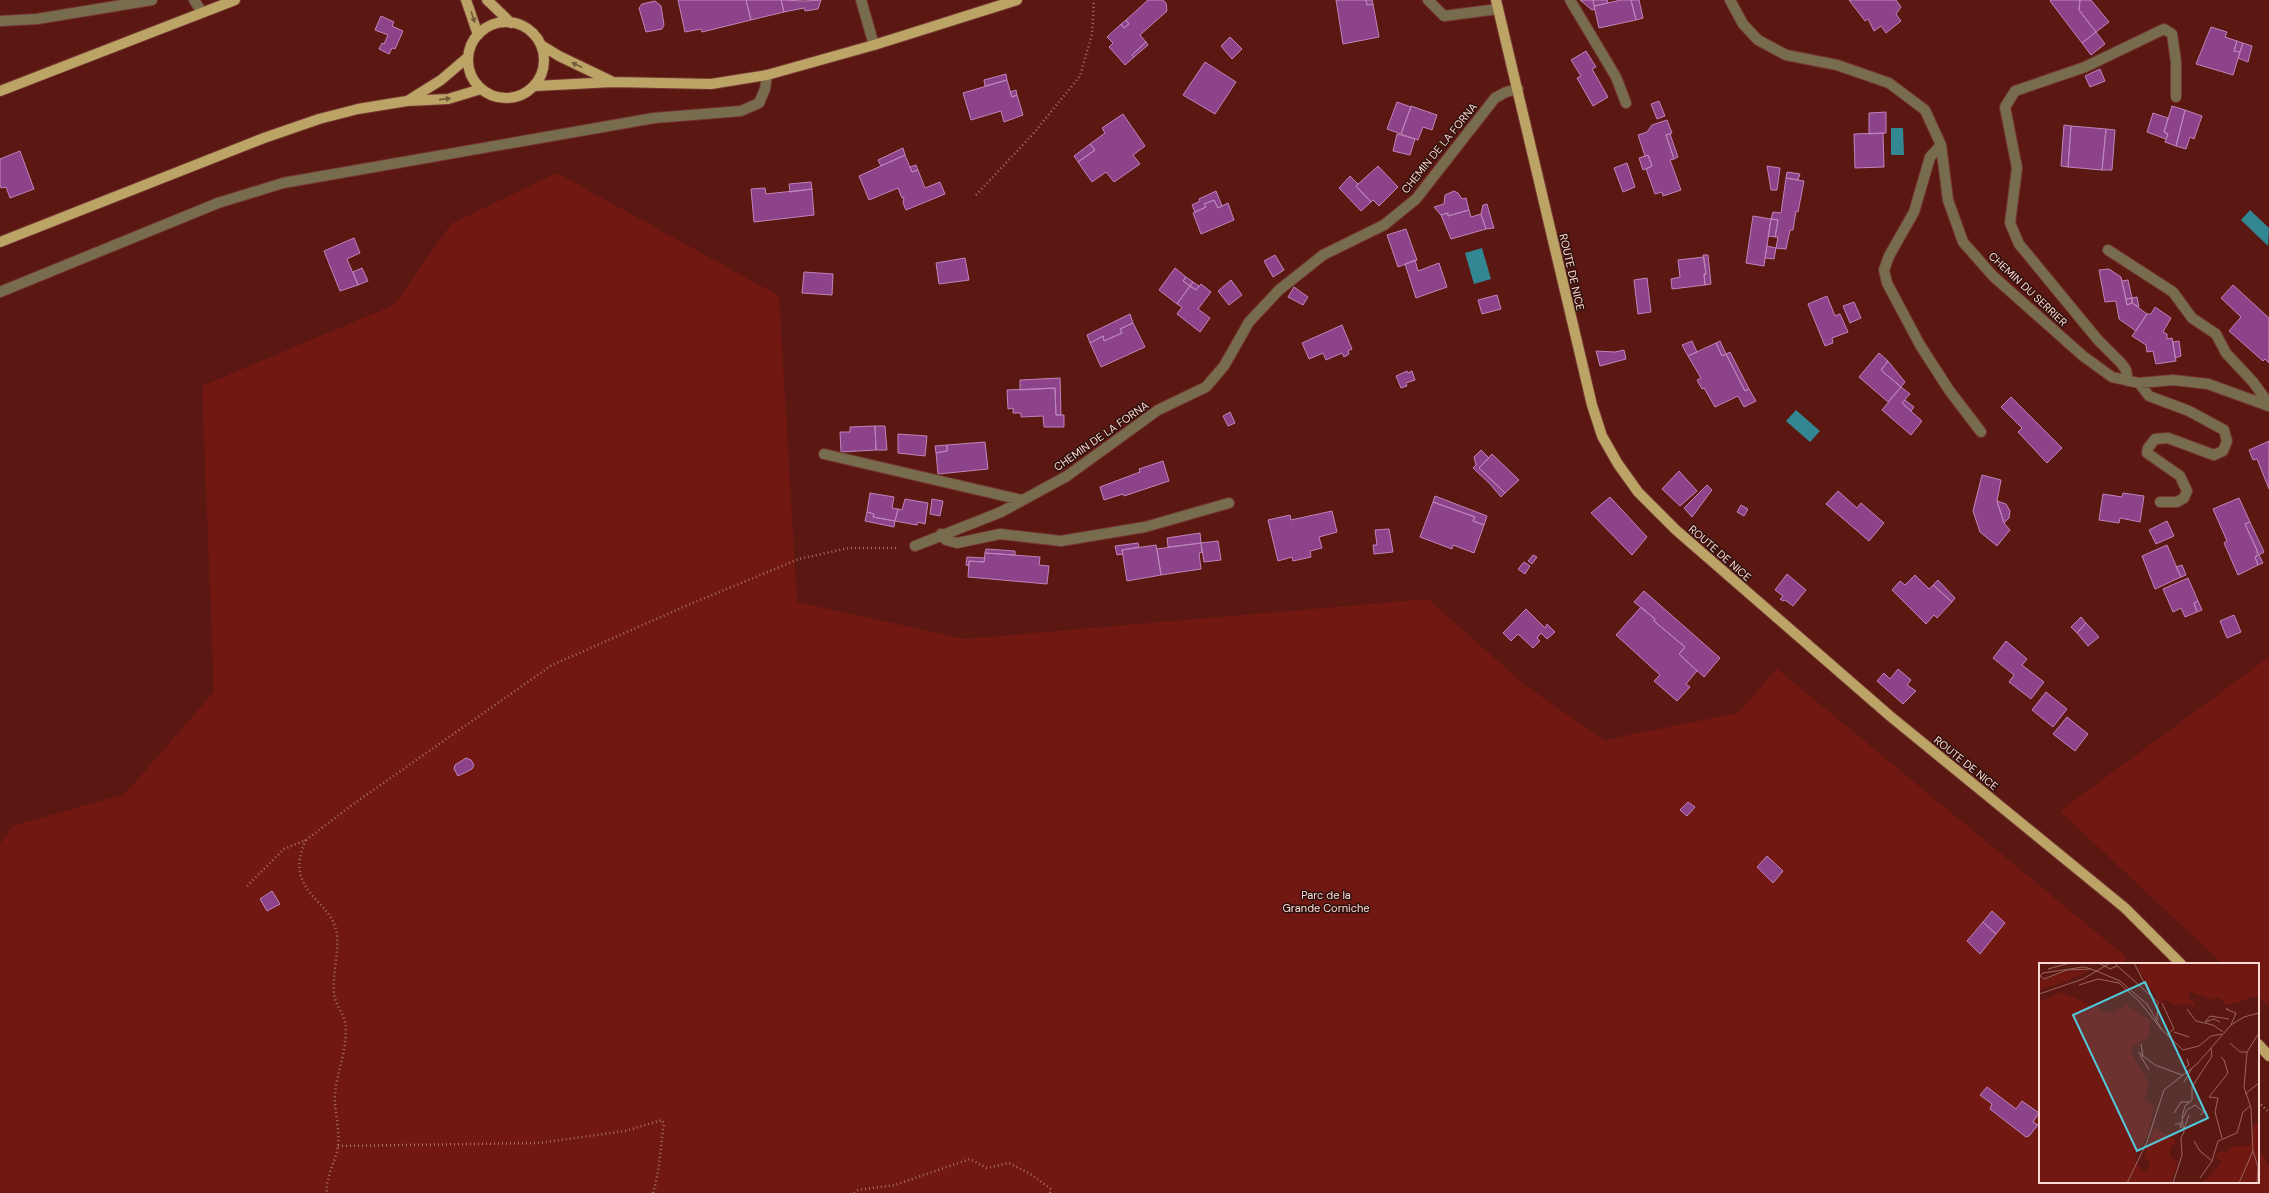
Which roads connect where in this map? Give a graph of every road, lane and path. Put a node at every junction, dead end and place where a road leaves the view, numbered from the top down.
1 (152, 0) edge
2 (194, 0) edge
3 (235, 0) edge
4 (466, 0) edge
5 (488, 0) edge
6 (861, 0) edge
7 (1017, 0) edge
8 (1094, 0) edge
9 (1428, 0) edge
10 (1570, 0) edge
11 (1730, 0) edge
12 (1497, 4) edge
13 (201, 12) junction
14 (0, 21) edge
15 (511, 22) junction
16 (478, 35) junction
17 (541, 44) junction
18 (874, 45) junction
19 (468, 57) junction
20 (767, 76) junction
21 (613, 82) junction
22 (535, 86) junction
23 (481, 89) junction
24 (1518, 90) junction
25 (0, 91) edge
26 (2176, 97) dead end
27 (407, 101) junction
28 (1626, 103) dead end
29 (1941, 145) junction
30 (976, 195) dead end
31 (0, 242) edge
32 (2108, 250) dead end
33 (0, 292) edge
34 (2133, 382) junction
35 (2269, 405) edge
36 (1980, 432) dead end
37 (824, 454) dead end
38 (1022, 500) junction
39 (2160, 502) dead end
40 (1229, 503) dead end
41 (941, 534) junction
42 (915, 546) joint
43 (306, 840) junction
44 (247, 886) dead end
45 (2180, 963) edge
46 (2259, 1045) edge
47 (2269, 1056) edge
48 (2259, 1103) edge
49 (2269, 1112) edge
50 (338, 1146) junction
51 (327, 1193) edge
52 (653, 1193) edge
53 (854, 1193) edge
54 (1050, 1193) edge

1 - 14 street
2 - 13 street
3 - 13 main road
4 -> 16 main road
5 - 15 main road
6 - 18 street
7 - 18 main road
8 - 30 path
9 - 12 street
10 - 28 street
11 - 29 street, CHEMIN DU SERRIER
12 - 24 main road, ROUTE DE NICE
13 - 25 main road
15 - 16 main road
15 - 17 main road
16 - 19 main road
21 -> 17 main road
17 - 22 main road
18 - 20 main road
19 - 23 main road
19 - 27 main road
20 - 21 main road
20 - 33 street
21 - 22 main road
22 - 23 main road
27 -> 23 main road
24 - 38 street, CHEMIN DE LA FORNA
24 - 45 main road, ROUTE DE NICE
26 - 34 street
27 - 31 main road
29 - 34 street, CHEMIN DU SERRIER
29 - 36 street
32 - 35 street
34 - 35 street, CHEMIN DU SERRIER
34 - 39 street
37 - 38 street
38 - 41 street, CHEMIN DE LA FORNA
40 - 41 street
41 - 42 street, CHEMIN DE LA FORNA
42 - 43 path
43 - 44 path
43 - 50 path
46 - 47 main road
48 - 49 path
50 - 51 path
50 - 52 path
53 - 54 path

